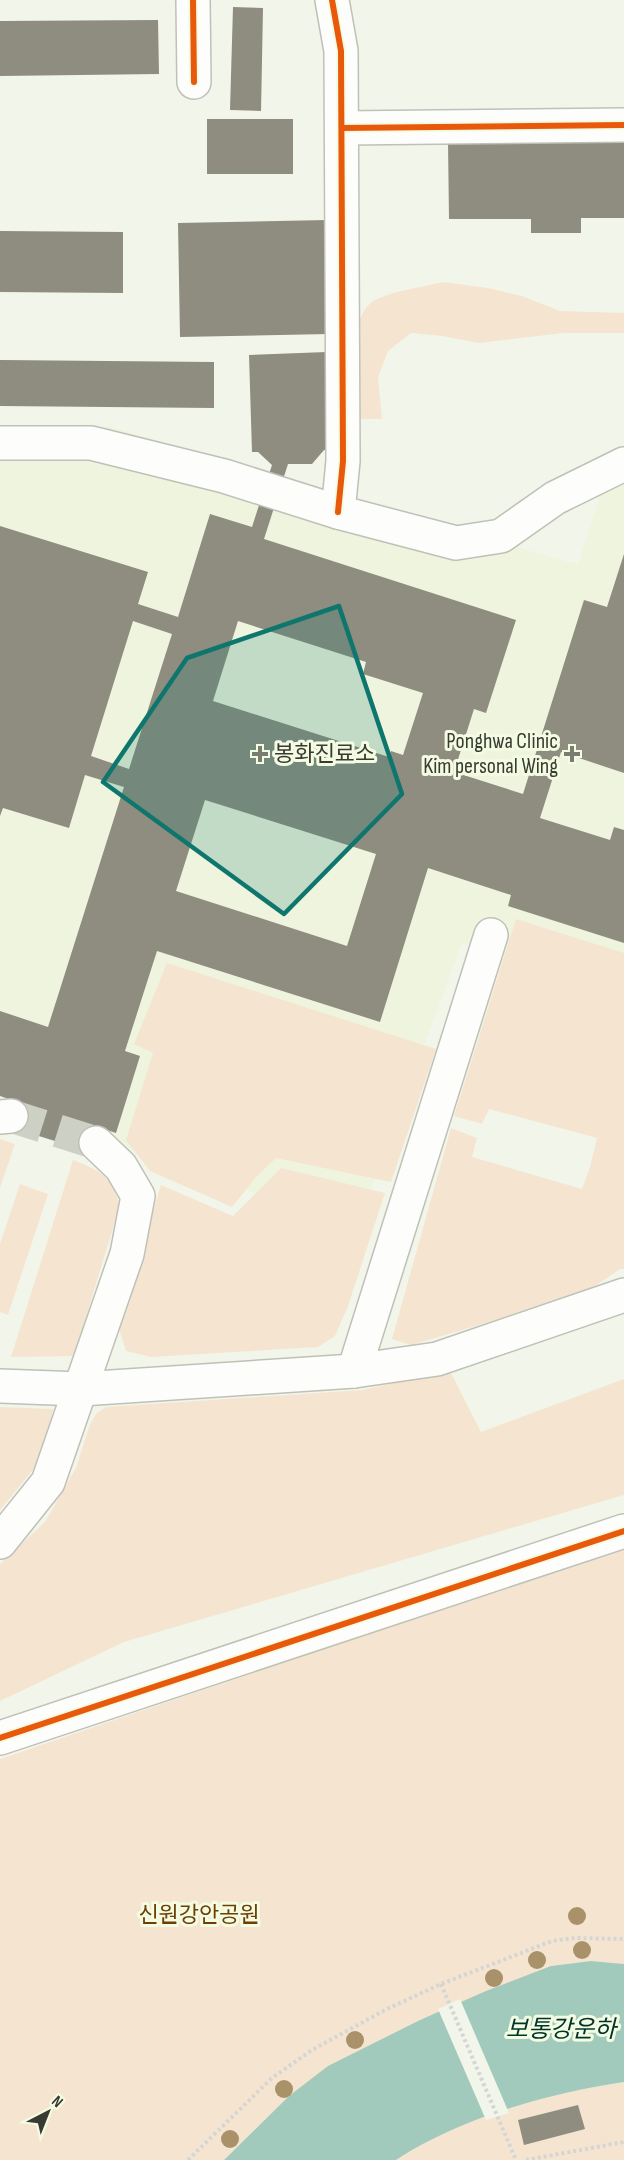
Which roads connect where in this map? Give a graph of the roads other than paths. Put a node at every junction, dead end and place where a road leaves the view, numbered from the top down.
1 (193, 0) edge
2 (332, 0) edge
3 (194, 82) dead end
4 (624, 125) edge
5 (342, 128) junction
6 (0, 443) edge
7 (624, 464) edge
8 (338, 512) junction
9 (491, 935) dead end
10 (96, 1143) tunnel mouth
11 (624, 1295) edge
12 (354, 1371) junction
13 (0, 1386) edge
14 (81, 1389) junction
15 (624, 1531) edge
16 (0, 1542) edge
17 (0, 1738) edge

1 - 3 street
2 - 5 street
4 - 5 street
5 - 8 street
6 - 8 street
7 - 8 street
9 - 12 street
10 - 14 street
11 - 12 street
12 - 14 street
13 - 14 street
14 - 16 street
15 - 17 street

